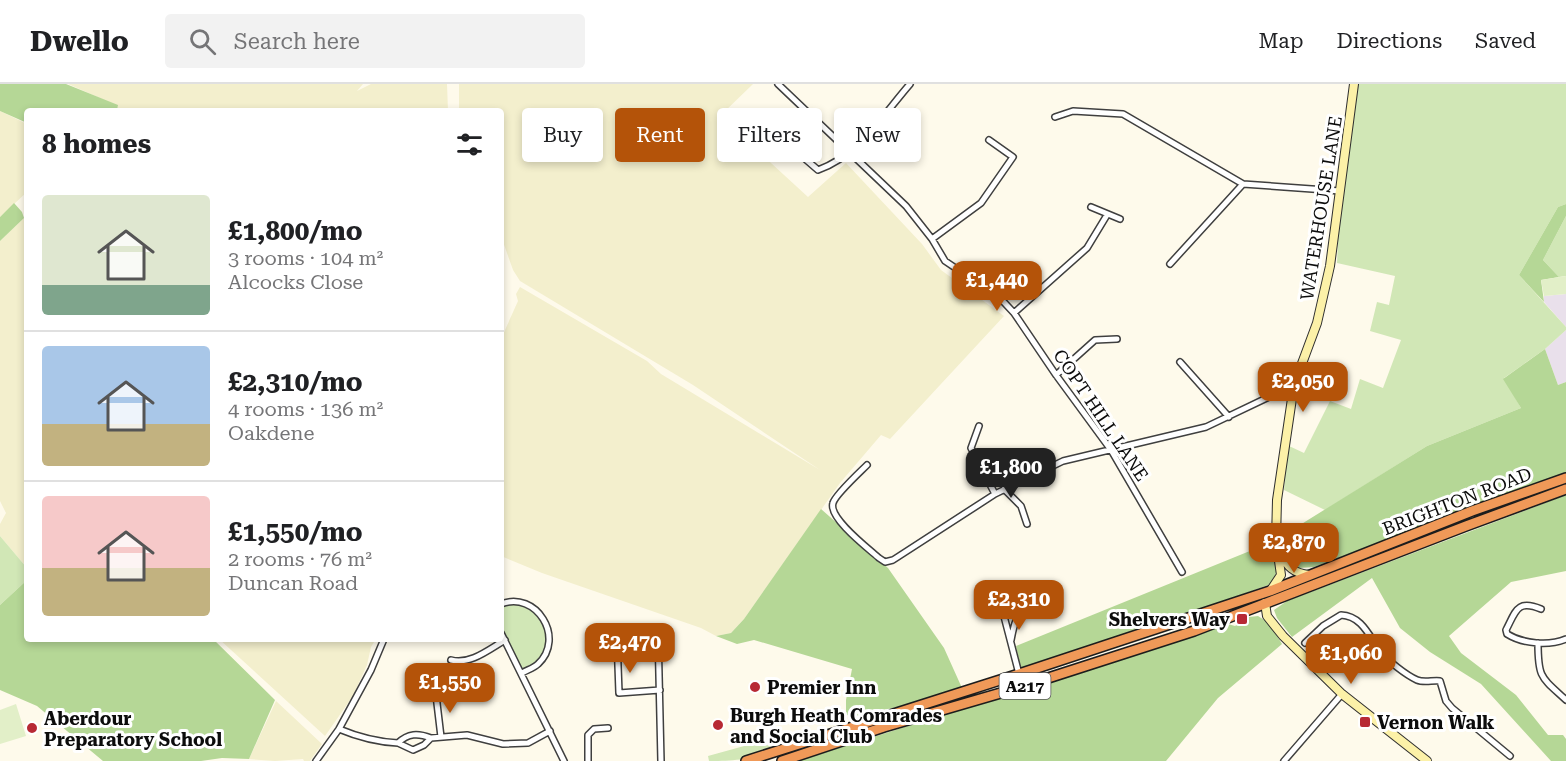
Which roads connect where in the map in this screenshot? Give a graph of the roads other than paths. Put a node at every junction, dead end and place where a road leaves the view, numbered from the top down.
1 (778, 84) edge
2 (910, 84) edge
3 (1354, 84) edge
4 (889, 108) edge
5 (1055, 117) dead end
6 (834, 138) edge
7 (989, 140) dead end
8 (808, 162) edge
9 (838, 162) edge
10 (860, 162) edge
11 (1243, 184) junction
12 (1340, 192) junction
13 (1091, 207) dead end
14 (1107, 214) junction
15 (1120, 219) dead end
16 (932, 239) junction
17 (1170, 264) dead end
18 (1014, 313) junction
19 (1117, 339) dead end
20 (1180, 362) dead end
21 (1056, 375) junction
22 (1294, 385) junction
23 (1229, 417) junction
24 (979, 426) dead end
25 (1111, 450) junction
26 (867, 465) dead end
27 (1566, 478) edge
28 (1004, 489) junction
29 (1566, 489) edge
30 (995, 494) junction
31 (1027, 524) dead end
32 (1277, 547) junction
33 (1182, 572) dead end
34 (1309, 575) junction
35 (1270, 591) junction
36 (998, 593) dead end
37 (1048, 596) dead end
38 (1238, 601) junction
39 (504, 603) edge
40 (1265, 603) junction
41 (1247, 609) junction
42 (1541, 609) dead end
43 (1267, 616) junction
44 (658, 632) dead end
45 (617, 638) dead end
46 (1566, 639) edge
47 (505, 640) edge
48 (383, 642) edge
49 (502, 642) edge
50 (1305, 643) dead end
51 (1538, 643) junction
52 (1010, 645) junction
53 (451, 660) dead end
54 (522, 673) junction
55 (1019, 674) junction
56 (660, 690) junction
57 (1342, 694) junction
58 (436, 695) dead end
59 (1566, 699) edge
60 (609, 728) dead end
61 (339, 729) junction
62 (550, 731) junction
63 (441, 737) junction
64 (431, 738) junction
65 (398, 743) junction
66 (1510, 756) dead end
67 (316, 761) edge
68 (564, 761) edge
69 (588, 761) edge
70 (662, 761) edge
71 (746, 761) edge
72 (782, 761) edge
73 (1284, 761) edge
74 (1427, 761) edge

1 - 6 street, COPT HILL LANE
2 - 4 street
3 - 12 street, WATERHOUSE LANE
5 - 11 street
7 - 16 street
8 - 9 street
10 - 16 street, COPT HILL LANE
11 - 12 street
11 - 17 street
12 - 22 street, WATERHOUSE LANE
13 - 14 street
14 - 15 street
14 - 18 street
16 - 18 street, COPT HILL LANE
18 - 21 street, COPT HILL LANE
19 - 21 street
20 - 23 street
21 - 25 street, COPT HILL LANE
22 - 23 street
22 - 32 street, WATERHOUSE LANE
23 - 25 street
24 - 30 street
25 - 28 street
25 - 33 street, COPT HILL LANE
26 - 30 street
27 - 34 highway, BRIGHTON ROAD / A217
28 - 30 street
28 - 31 street
29 - 40 highway, BRIGHTON ROAD / A217
32 - 34 street
32 - 35 street, WATERHOUSE LANE
34 - 35 highway, BRIGHTON ROAD / A217
35 - 38 highway, BRIGHTON ROAD / A217
36 - 52 street
37 - 52 street
38 - 40 highway
38 - 55 highway, BRIGHTON ROAD / A217
39 - 54 street
40 - 41 highway, BRIGHTON ROAD / A217
40 - 43 street
41 - 43 street
41 - 72 highway, BRIGHTON ROAD / A217
42 - 51 street
43 - 57 street
44 - 56 street
45 - 56 street
46 - 51 street
47 - 54 street
48 - 61 street
49 - 53 street
50 - 66 street
51 - 59 street
52 - 55 street
54 - 62 street
55 - 71 highway, BRIGHTON ROAD / A217
56 - 70 street
57 - 73 street
57 - 74 street
58 - 63 street
60 - 69 street
61 - 65 street
61 - 67 street
62 - 63 street
62 - 68 street
63 - 64 street
64 - 65 street
64 - 65 street

